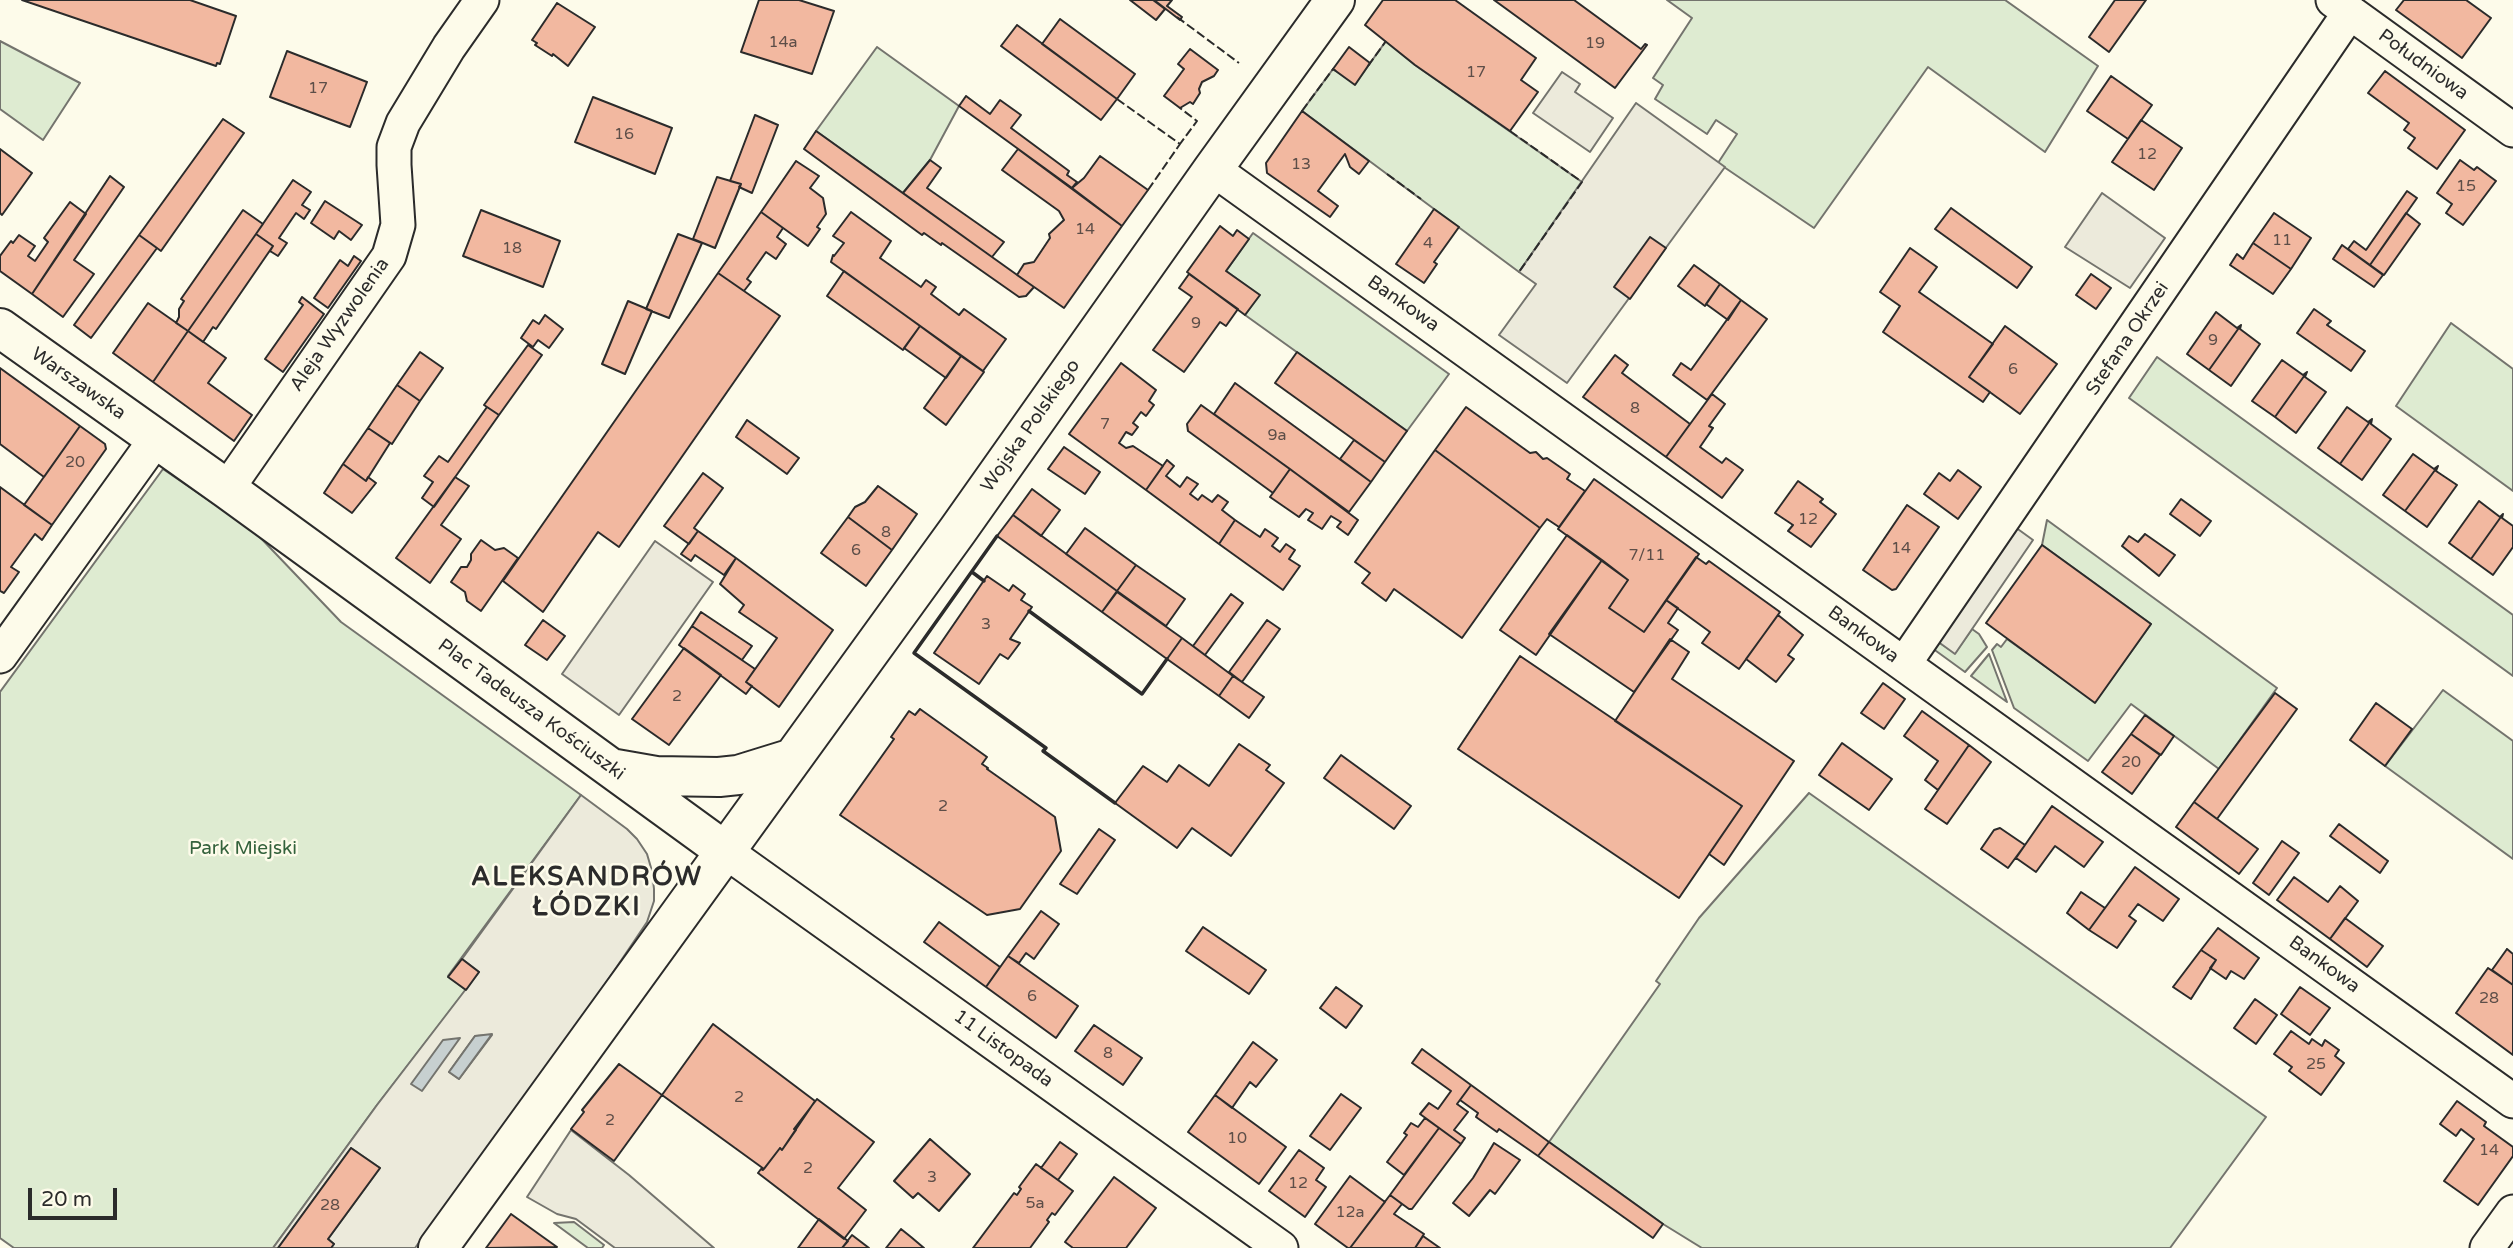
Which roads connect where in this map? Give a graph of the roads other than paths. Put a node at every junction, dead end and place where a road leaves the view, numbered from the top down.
1 (482, 0) edge
2 (1335, 0) edge
3 (2342, 6) edge
4 (2513, 130) edge
5 (1213, 169) junction
6 (0, 328) edge
7 (156, 439) junction
8 (227, 489) junction
9 (0, 656) edge
10 (1904, 664) junction
11 (793, 758) junction
12 (612, 768) junction
13 (725, 851) junction
14 (2513, 1101) edge
15 (2513, 1212) edge
16 (438, 1248) edge
17 (1281, 1248) edge
18 (2487, 1248) edge

1 - 8 street, Aleja Wyzwolenia
2 - 5 main road, Wojska Polskiego
3 - 4 street, Południowa
3 - 10 street, Stefana Okrzei
5 - 10 street, Bankowa
5 - 11 main road, Wojska Polskiego
6 - 7 main road, Warszawska
7 - 8 main road, Plac Tadeusza Kościuszki
7 - 9 street
8 - 12 main road, Plac Tadeusza Kościuszki
10 - 14 street, Bankowa
11 - 12 main road
11 - 13 main road, Wojska Polskiego
12 - 13 main road, Plac Tadeusza Kościuszki
13 - 16 main road
13 - 17 street, 11 Listopada
15 - 18 street

